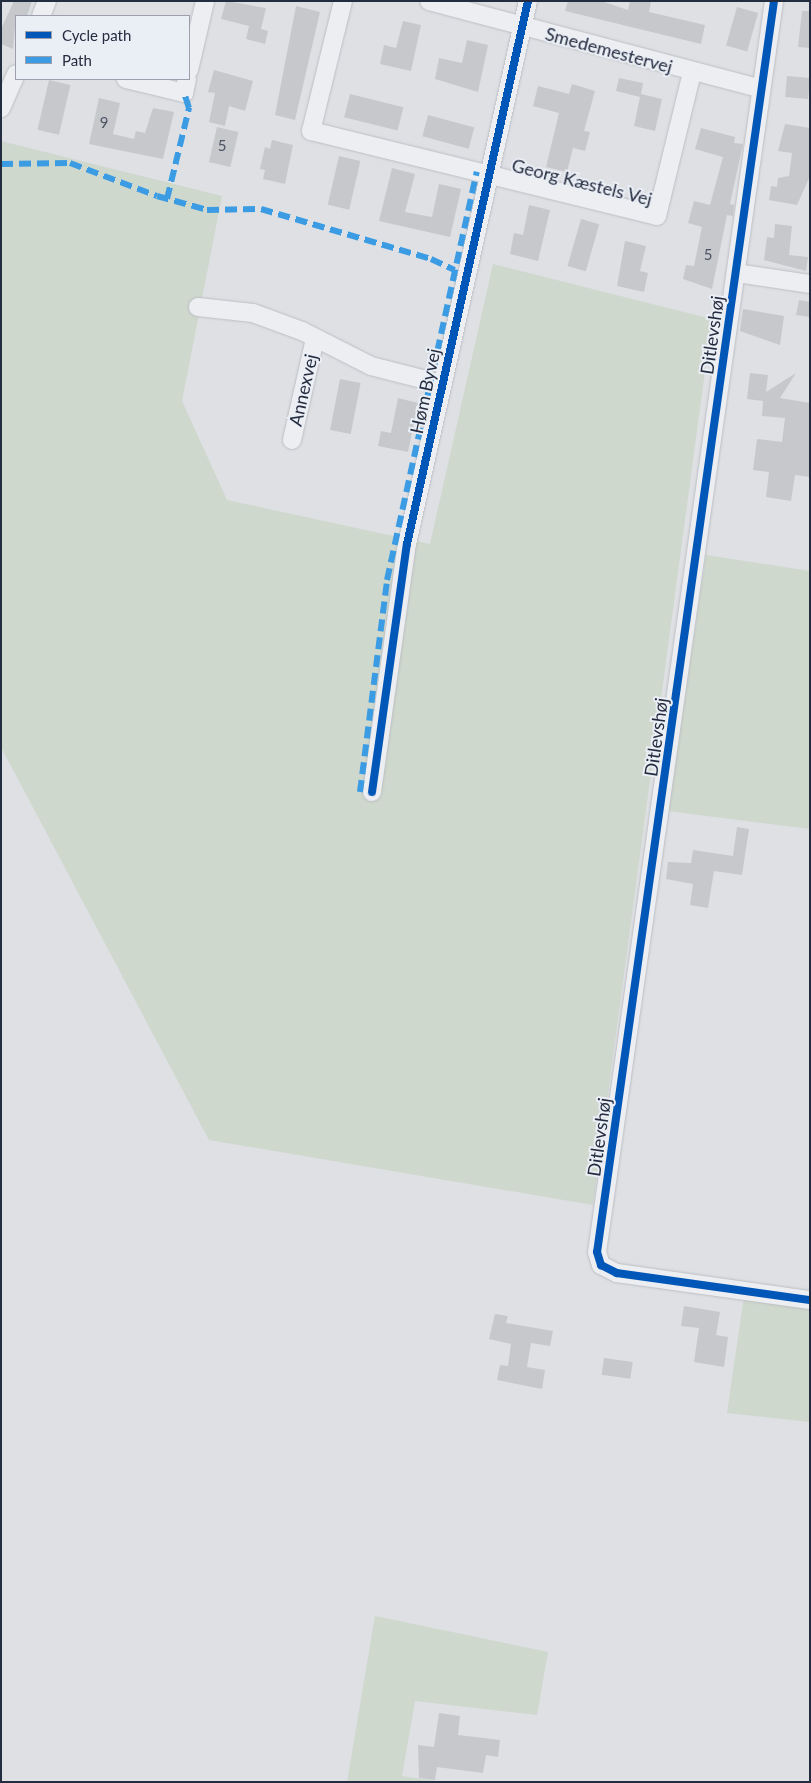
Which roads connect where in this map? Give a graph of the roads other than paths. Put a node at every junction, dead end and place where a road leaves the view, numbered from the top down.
1 (47, 1) edge
2 (205, 1) edge
3 (343, 1) edge
4 (429, 1) edge
5 (528, 1) edge
6 (774, 1) edge
7 (41, 15) edge
8 (522, 26) junction
9 (190, 66) edge
10 (692, 72) junction
11 (15, 76) edge
12 (130, 80) edge
13 (187, 80) edge
14 (761, 89) junction
15 (1, 108) edge
16 (489, 174) junction
17 (736, 273) junction
18 (810, 284) edge
19 (198, 307) dead end
20 (315, 339) junction
21 (442, 384) junction
22 (292, 440) dead end
23 (372, 792) dead end
24 (810, 1300) edge

1 - 7 street
2 - 9 street
3 - 16 street, Georg Kæstels Vej
4 - 8 street, Smedemestervej
5 - 8 street, Høm Byvej
6 - 14 street, Ditlevshøj
8 - 10 street, Smedemestervej
8 - 16 street, Høm Byvej
10 - 14 street, Smedemestervej
10 - 16 street, Georg Kæstels Vej
11 - 15 street
12 - 13 street
14 - 17 street, Ditlevshøj
16 - 21 street, Høm Byvej
17 - 18 street, Ditlevshøj
17 - 24 street, Ditlevshøj
19 - 20 street, Annexvej
20 - 21 street, Annexvej
20 - 22 street, Annexvej
21 - 23 street, Høm Byvej

